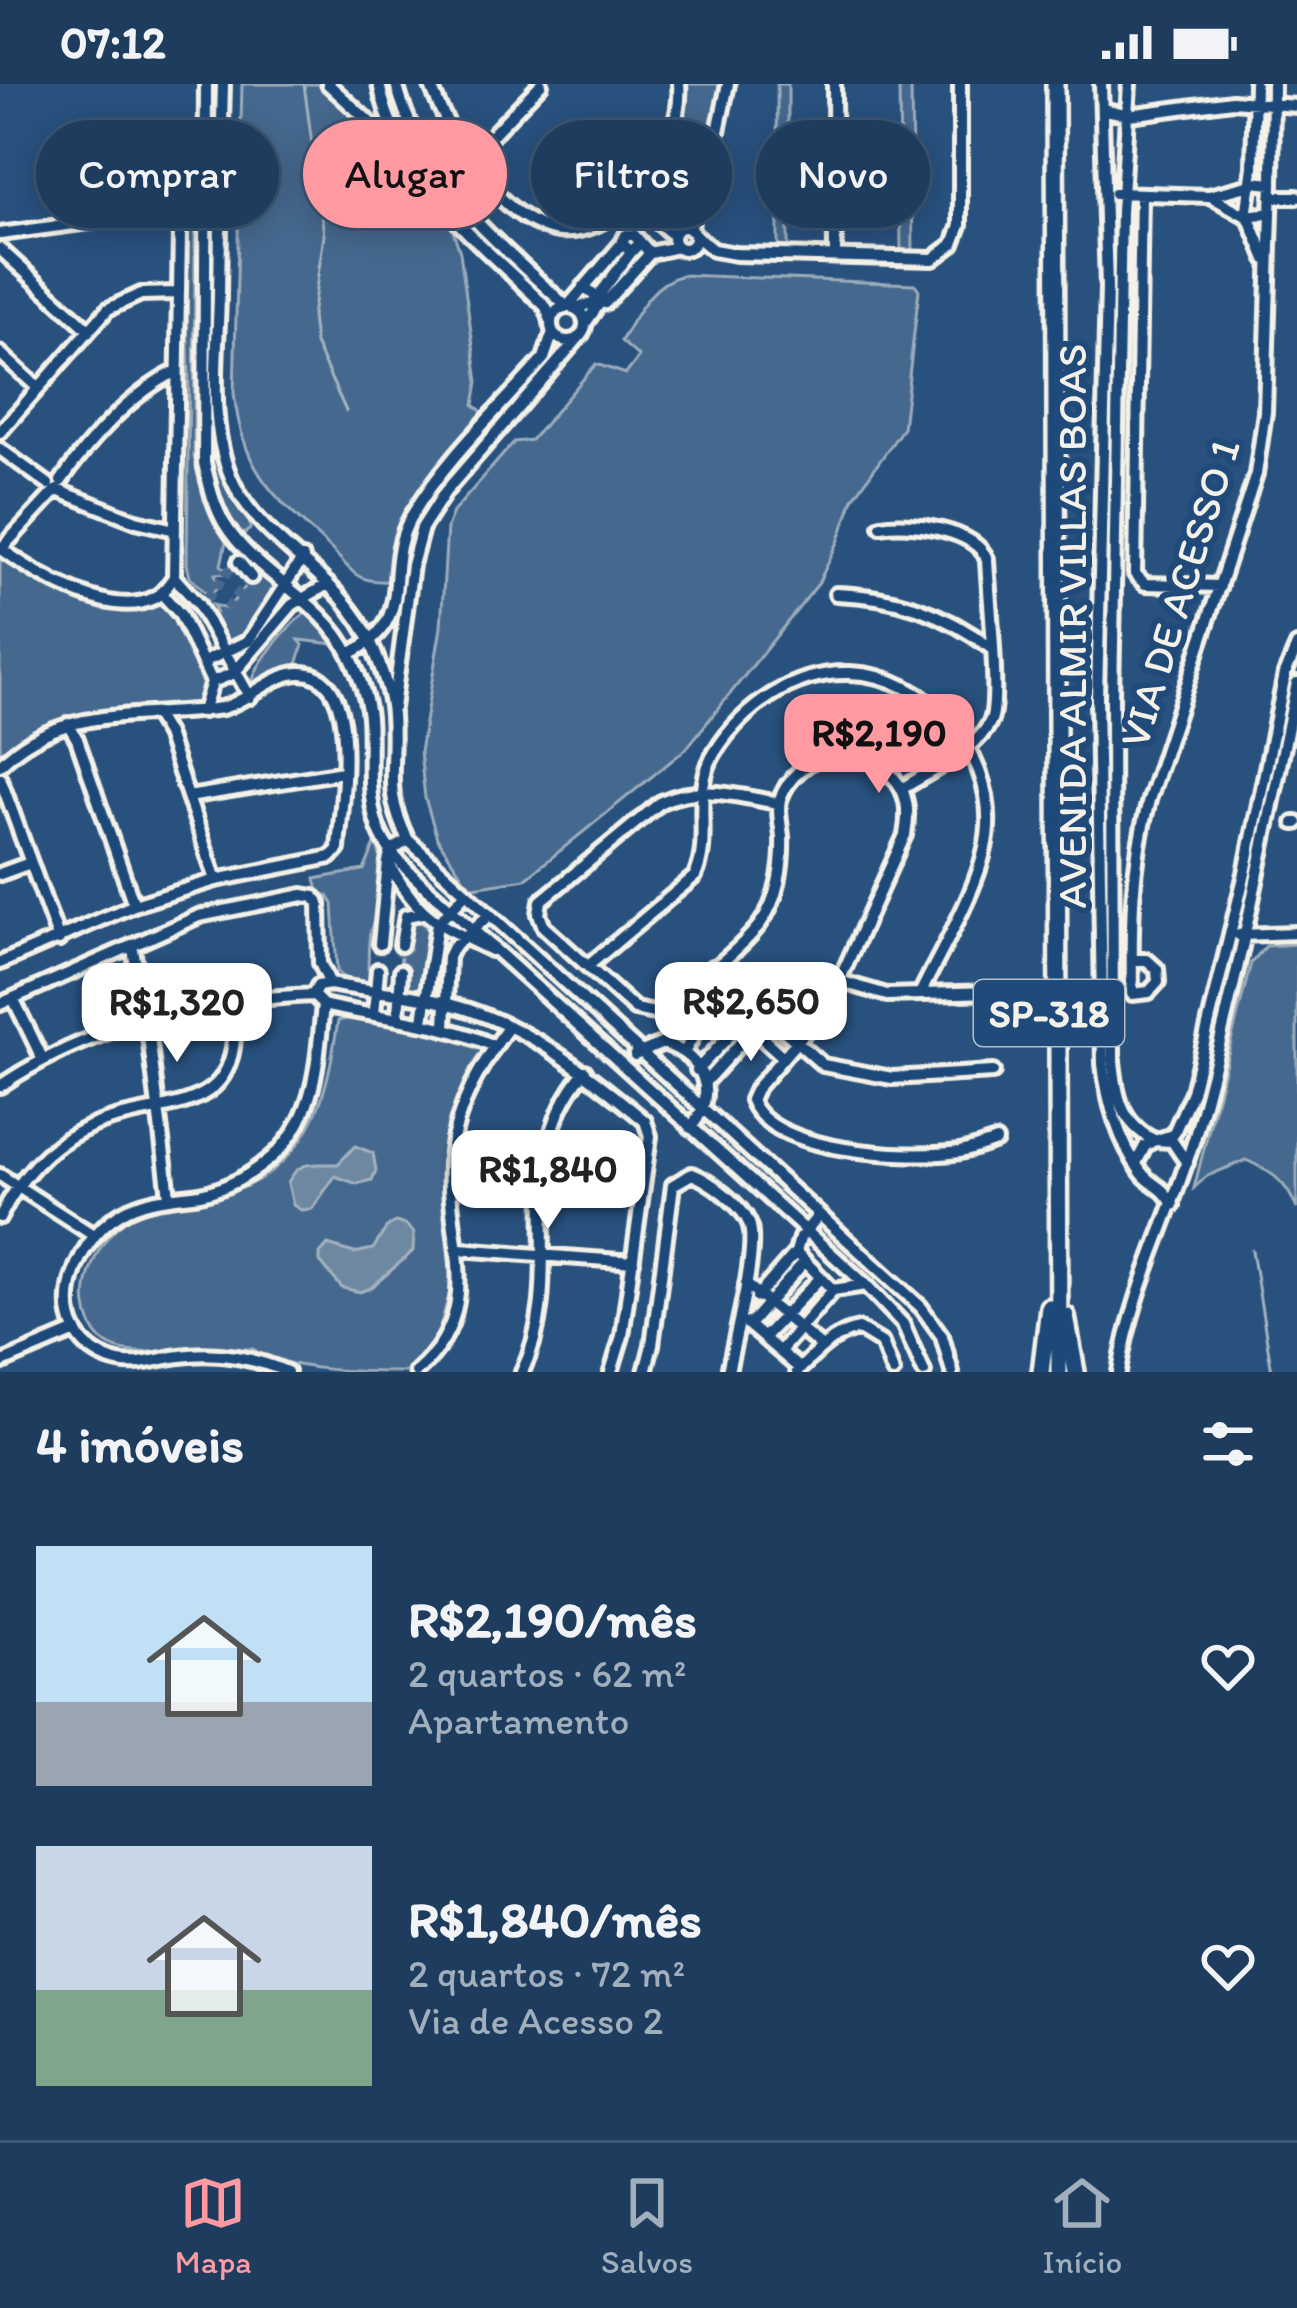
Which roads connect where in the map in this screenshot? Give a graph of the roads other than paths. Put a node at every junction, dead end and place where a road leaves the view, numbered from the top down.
1 (206, 84) edge
2 (223, 84) edge
3 (328, 84) edge
4 (430, 84) edge
5 (541, 84) edge
6 (679, 84) edge
7 (728, 84) edge
8 (834, 84) edge
9 (960, 84) edge
10 (1051, 84) edge
11 (1101, 84) edge
12 (1130, 84) edge
13 (1255, 84) edge
14 (1274, 84) edge
15 (396, 87) edge
16 (380, 89) edge
17 (347, 101) junction
18 (1255, 103) junction
19 (1273, 105) junction
20 (1297, 106) edge
21 (1102, 109) junction
22 (1130, 115) junction
23 (205, 120) edge
24 (222, 120) edge
25 (367, 120) edge
26 (390, 120) edge
27 (407, 120) edge
28 (448, 120) edge
29 (507, 120) edge
30 (675, 120) edge
31 (1251, 184) junction
32 (1271, 190) junction
33 (1106, 193) junction
34 (1121, 193) junction
35 (1141, 194) junction
36 (1209, 196) junction
37 (1297, 197) edge
38 (507, 202) edge
39 (1271, 213) junction
40 (1247, 216) junction
41 (531, 220) edge
42 (203, 228) edge
43 (220, 228) edge
44 (462, 228) edge
45 (484, 228) edge
46 (547, 228) edge
47 (584, 228) edge
48 (620, 228) edge
49 (655, 228) edge
50 (663, 228) edge
51 (20, 232) junction
52 (693, 233) junction
53 (0, 234) edge
54 (675, 241) junction
55 (632, 243) junction
56 (0, 249) edge
57 (650, 253) junction
58 (835, 256) junction
59 (12, 259) junction
60 (1268, 280) junction
61 (583, 287) junction
62 (176, 293) junction
63 (599, 299) junction
64 (571, 307) junction
65 (552, 326) junction
66 (88, 329) junction
67 (583, 329) junction
68 (0, 353) edge
69 (175, 372) junction
70 (37, 387) junction
71 (0, 432) edge
72 (0, 449) edge
73 (55, 484) junction
74 (881, 526) dead end
75 (267, 529) junction
76 (176, 530) junction
77 (249, 538) junction
78 (0, 549) edge
79 (304, 558) junction
80 (239, 562) dead end
81 (174, 578) junction
82 (251, 578) dead end
83 (288, 584) junction
84 (328, 584) junction
85 (1220, 586) junction
86 (161, 593) junction
87 (836, 594) dead end
88 (306, 598) junction
89 (275, 615) junction
90 (371, 642) junction
91 (1297, 646) edge
92 (991, 648) junction
93 (224, 652) junction
94 (349, 654) junction
95 (204, 662) junction
96 (234, 673) junction
97 (212, 682) junction
98 (1297, 683) edge
99 (250, 697) junction
100 (203, 711) junction
101 (392, 711) junction
102 (369, 712) junction
103 (173, 713) junction
104 (155, 714) junction
105 (92, 719) junction
106 (68, 724) junction
107 (166, 734) junction
108 (77, 740) junction
109 (968, 746) junction
110 (0, 764) edge
111 (343, 772) junction
112 (0, 778) edge
113 (902, 788) junction
114 (701, 790) junction
115 (188, 797) junction
116 (778, 803) junction
117 (408, 840) junction
118 (390, 856) junction
119 (30, 863) junction
120 (0, 874) edge
121 (216, 880) junction
122 (465, 894) junction
123 (134, 905) junction
124 (449, 908) junction
125 (422, 913) junction
126 (488, 916) junction
127 (437, 923) junction
128 (1297, 933) edge
129 (469, 934) junction
130 (1230, 934) junction
131 (1246, 936) junction
132 (59, 940) junction
133 (131, 945) junction
134 (1132, 959) junction
135 (2, 962) edge
136 (588, 966) junction
137 (712, 968) junction
138 (432, 975) junction
139 (446, 977) junction
140 (1132, 977) junction
141 (698, 980) junction
142 (726, 980) junction
143 (839, 981) junction
144 (330, 984) junction
145 (1108, 985) junction
146 (738, 991) junction
147 (376, 992) junction
148 (993, 992) dead end
149 (313, 994) junction
150 (400, 994) junction
151 (920, 994) junction
152 (712, 995) junction
153 (14, 998) junction
154 (427, 999) junction
155 (232, 1003) junction
156 (448, 1003) junction
157 (0, 1004) edge
158 (322, 1005) junction
159 (723, 1005) junction
160 (755, 1007) junction
161 (374, 1013) junction
162 (398, 1016) junction
163 (766, 1017) junction
164 (148, 1020) junction
165 (423, 1022) junction
166 (748, 1025) junction
167 (509, 1026) junction
168 (445, 1027) junction
169 (688, 1032) junction
170 (663, 1043) junction
171 (796, 1043) junction
172 (494, 1046) junction
173 (638, 1053) junction
174 (684, 1053) junction
175 (782, 1056) junction
176 (41, 1058) junction
177 (625, 1066) junction
178 (698, 1070) junction
179 (585, 1071) junction
180 (993, 1072) dead end
181 (705, 1082) junction
182 (0, 1086) edge
183 (159, 1110) junction
184 (705, 1110) junction
185 (691, 1128) junction
186 (1157, 1140) junction
187 (996, 1141) dead end
188 (1136, 1163) junction
189 (1187, 1163) junction
190 (0, 1175) edge
191 (1181, 1179) junction
192 (1159, 1184) junction
193 (17, 1187) junction
194 (169, 1196) junction
195 (1173, 1204) junction
196 (818, 1216) junction
197 (0, 1217) edge
198 (806, 1229) junction
199 (93, 1235) junction
200 (459, 1249) junction
201 (546, 1255) junction
202 (801, 1256) junction
203 (633, 1262) junction
204 (1055, 1268) junction
205 (820, 1278) junction
206 (746, 1284) junction
207 (866, 1285) junction
208 (832, 1290) junction
209 (761, 1300) junction
210 (921, 1307) junction
211 (782, 1317) junction
212 (744, 1321) junction
213 (903, 1324) junction
214 (798, 1329) junction
215 (76, 1331) junction
216 (764, 1337) junction
217 (822, 1347) junction
218 (780, 1351) junction
219 (227, 1357) junction
220 (0, 1364) edge
221 (154, 1367) edge
222 (423, 1370) edge
223 (799, 1370) edge
224 (225, 1372) edge
225 (287, 1372) edge
226 (522, 1372) edge
227 (611, 1372) edge
228 (645, 1372) edge
229 (728, 1372) edge
230 (893, 1372) edge
231 (924, 1372) edge
232 (952, 1372) edge
233 (1041, 1372) edge
234 (1055, 1372) edge
235 (1076, 1372) edge
236 (1119, 1372) edge

1 - 23 street
2 - 24 street
3 - 17 street
4 - 28 street
5 - 29 street
6 - 30 street
7 - 52 street
8 - 58 street
9 - 58 street
10 - 204 highway, SP-318
11 - 21 street, AVENIDA ALMIR VILLAS BOAS
12 - 22 street, AVENIDA ALMIR VILLAS BOAS
13 - 18 street
14 - 19 street, VIA DE ACESSO 1
15 - 16 street
15 - 27 street
16 - 17 street
16 - 26 street
17 - 25 street
18 - 19 street
18 - 22 street
18 - 31 street
19 - 20 street
19 - 32 street, VIA DE ACESSO 1
21 - 22 street
21 - 33 street, AVENIDA ALMIR VILLAS BOAS
22 - 34 street, AVENIDA ALMIR VILLAS BOAS
31 - 32 street
31 - 36 street
31 - 40 street
32 - 37 street
32 - 39 street, VIA DE ACESSO 1
33 - 34 street
33 - 145 street, AVENIDA ALMIR VILLAS BOAS
34 - 35 street
34 - 145 street, AVENIDA ALMIR VILLAS BOAS
35 - 36 street
35 - 85 street
36 - 40 street
38 - 41 street
39 - 40 street
39 - 60 street, VIA DE ACESSO 1
40 - 60 street
42 - 77 street
43 - 75 street
44 - 65 street
45 - 64 street
46 - 47 street
48 - 55 street
49 - 55 street
50 - 54 street
51 - 53 street
51 - 59 street
51 - 62 street
52 - 54 street
52 - 54 street
52 - 58 street
54 - 57 street
55 - 57 street
55 - 61 street
55 - 63 street
56 - 59 street
57 - 63 street
59 - 66 street
60 - 85 street, VIA DE ACESSO 1
61 - 63 street
61 - 64 street
62 - 66 street
62 - 69 street
63 - 64 street
63 - 67 street
64 - 65 street
64 - 67 street
65 - 67 street
65 - 90 street
66 - 70 street
67 - 101 street
68 - 70 street
69 - 73 street
69 - 76 street
70 - 71 street
72 - 73 street
73 - 76 street
73 - 78 street
74 - 92 street
75 - 77 street
75 - 79 street
76 - 81 street
77 - 83 street
78 - 86 street
79 - 83 street
79 - 84 street
80 - 82 street
81 - 86 street
81 - 93 street
83 - 88 street
83 - 89 street
84 - 88 street
84 - 90 street
85 - 134 street, VIA DE ACESSO 1
86 - 95 street
87 - 92 street
88 - 89 street
88 - 94 street
89 - 93 street
89 - 96 street
90 - 94 street
90 - 101 street
91 - 130 street
92 - 109 street
93 - 95 street
93 - 96 street
94 - 102 street
95 - 97 street
96 - 97 street
96 - 99 street
97 - 100 street
98 - 131 street
99 - 100 street
99 - 111 street
100 - 103 street
101 - 102 street
101 - 117 street
102 - 118 street
103 - 104 street
103 - 107 street
104 - 105 street
104 - 107 street
105 - 106 street
105 - 108 street
106 - 108 street
106 - 110 street
107 - 115 street
108 - 123 street
109 - 113 street
109 - 114 street
109 - 151 street
111 - 115 street
111 - 121 street
112 - 119 street
113 - 116 street
113 - 143 street
114 - 116 street
114 - 136 street
114 - 136 street
115 - 121 street
116 - 137 street
117 - 118 street
117 - 122 street
118 - 124 street
118 - 125 street
118 - 125 street
119 - 120 street
119 - 132 street
121 - 123 street
122 - 124 street
122 - 126 street
123 - 132 street
124 - 127 street
124 - 129 street
125 - 127 street
126 - 129 street
126 - 173 street
127 - 129 street
127 - 138 street
128 - 131 street
129 - 139 street
129 - 177 street
130 - 131 street
130 - 186 street
131 - 189 street
132 - 135 street
133 - 144 street
133 - 153 street
133 - 164 street
134 - 140 street, VIA DE ACESSO 1
134 - 140 street, VIA DE ACESSO 1
136 - 141 street
137 - 141 street
137 - 142 street
138 - 139 street
138 - 154 street
139 - 156 street
140 - 145 street
141 - 152 street
142 - 146 street
142 - 152 street
143 - 151 street
143 - 171 street
144 - 147 street
144 - 149 street
145 - 186 street, AVENIDA ALMIR VILLAS BOAS
145 - 188 street, AVENIDA ALMIR VILLAS BOAS
146 - 159 street
146 - 160 street
147 - 150 street
147 - 150 street
147 - 161 street
148 - 151 street
149 - 155 street
149 - 158 street
150 - 154 street
150 - 162 street
152 - 159 street
152 - 169 street
153 - 157 street
153 - 176 street
154 - 156 street
154 - 165 street
155 - 164 street
155 - 183 street
156 - 167 street
156 - 168 street
158 - 161 street
158 - 194 street
159 - 166 street
159 - 169 street
160 - 163 street
160 - 166 street
161 - 162 street
162 - 165 street
163 - 166 street
163 - 171 street
164 - 176 street
164 - 183 street
165 - 168 street
166 - 175 street
166 - 178 street
166 - 181 street
167 - 172 street
167 - 179 street
168 - 172 street
169 - 170 street
169 - 174 street
170 - 173 street
170 - 174 street
171 - 175 street
171 - 180 street
172 - 200 street
173 - 177 street
173 - 184 street
174 - 178 street
175 - 187 street
176 - 182 street
177 - 185 street
178 - 181 street
179 - 201 street
179 - 203 street
181 - 184 street
183 - 193 street
183 - 194 street
184 - 185 street
184 - 196 street
185 - 198 street
186 - 188 street
186 - 189 street
188 - 192 street
189 - 191 street
190 - 193 street
191 - 192 street
191 - 195 street
192 - 195 street
193 - 197 street
193 - 199 street
194 - 199 street
195 - 236 street
196 - 198 street
196 - 210 street
198 - 202 street
198 - 207 street
199 - 215 street
200 - 201 street
200 - 222 street
201 - 203 street
201 - 226 street
202 - 205 street
202 - 209 street
203 - 227 street
204 - 233 highway
204 - 234 highway, SP-318
204 - 235 highway
205 - 208 street
205 - 211 street
206 - 209 street
206 - 212 street
206 - 228 street
207 - 208 street
207 - 213 street
208 - 214 street
209 - 211 street
209 - 212 street
210 - 213 street
210 - 232 street
211 - 214 street
211 - 216 street
212 - 216 street
212 - 229 street
213 - 231 street
214 - 217 street
214 - 218 street
215 - 220 street
215 - 221 street
216 - 218 street
217 - 223 street
217 - 230 street
218 - 223 street
219 - 221 street
219 - 224 street
219 - 225 street

